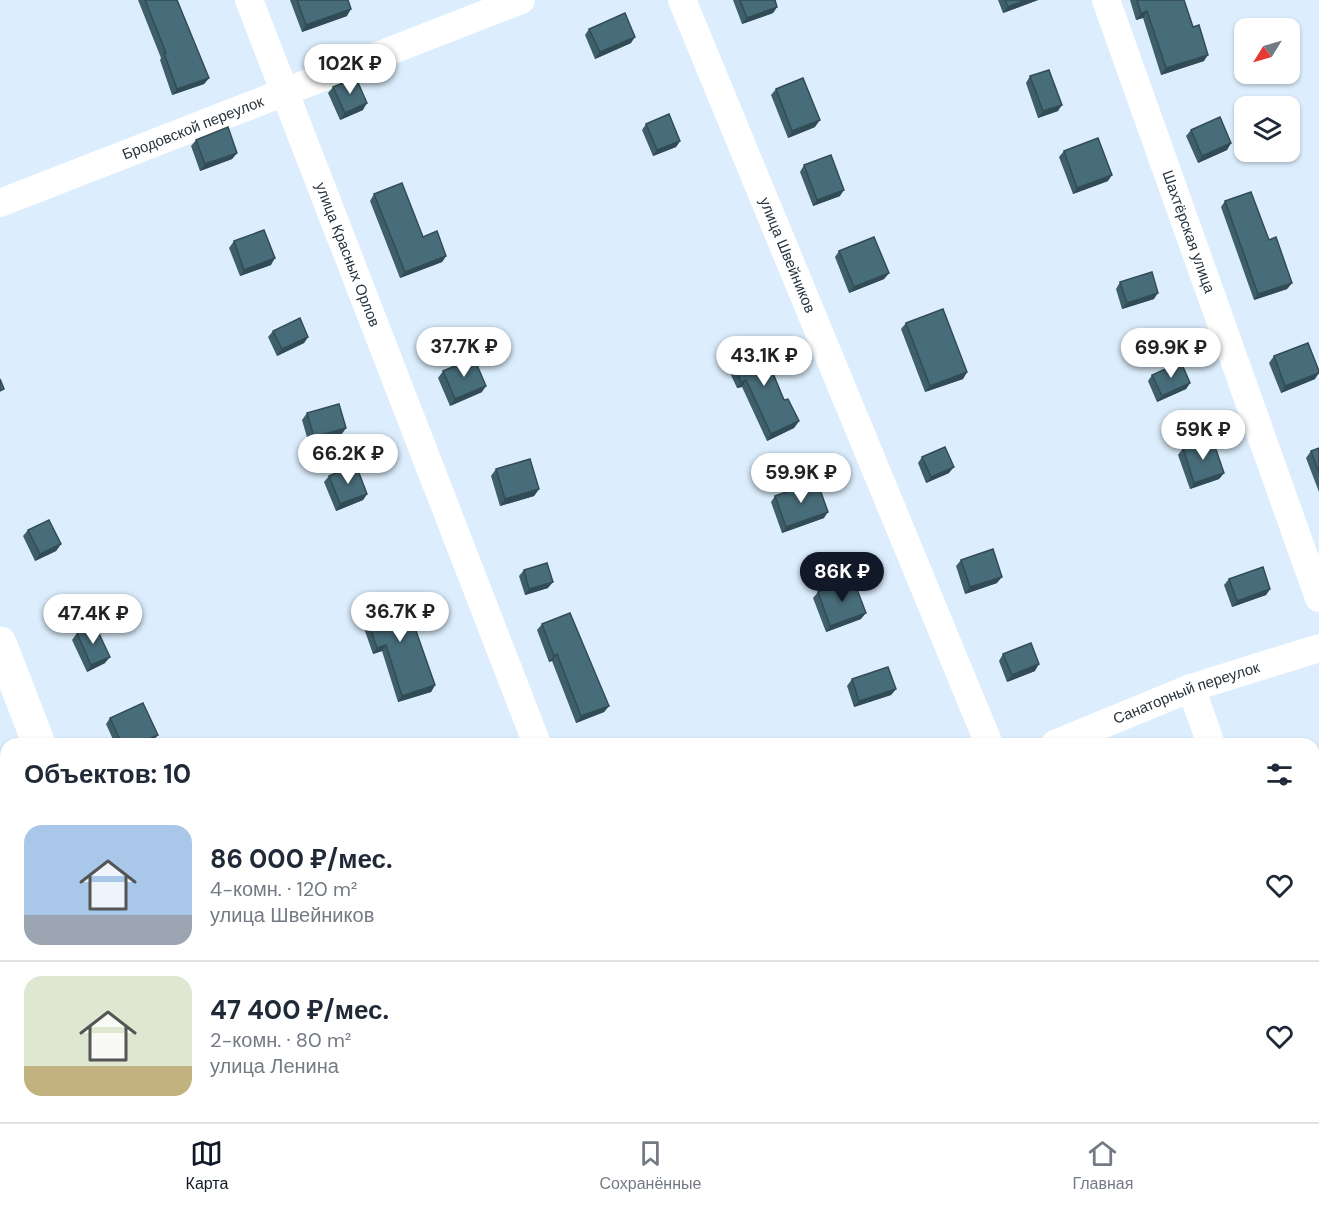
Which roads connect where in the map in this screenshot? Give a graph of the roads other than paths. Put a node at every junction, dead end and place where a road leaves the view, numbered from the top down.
1 (249, 0) edge
2 (521, 0) edge
3 (682, 0) edge
4 (1106, 0) edge
5 (287, 93) junction
6 (0, 203) edge
7 (1319, 598) edge
8 (0, 643) edge
9 (1319, 648) edge
10 (1191, 688) junction
11 (37, 738) edge
12 (535, 738) edge
13 (987, 738) edge
14 (1070, 738) edge
15 (1209, 738) edge

1 - 5 street, улица Красных Орлов
2 - 5 street, Бродовской переулок
3 - 13 street, улица Швейников
4 - 7 street, Шахтёрская улица
5 - 6 street, Бродовской переулок
5 - 12 street, улица Красных Орлов
8 - 11 main road
9 - 10 street, Санаторный переулок
10 - 14 street, Санаторный переулок
10 - 15 street

